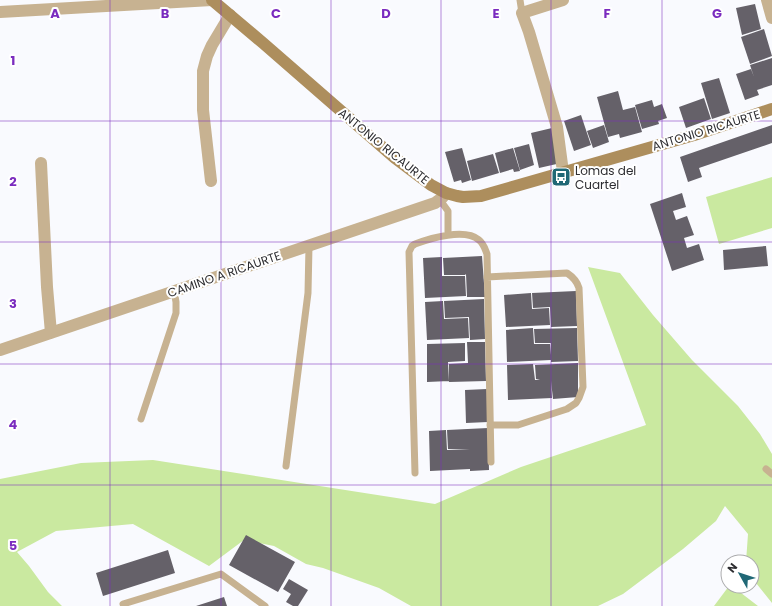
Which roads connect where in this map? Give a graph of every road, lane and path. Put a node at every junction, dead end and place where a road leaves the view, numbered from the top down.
1 (212, 0) edge
2 (520, 0) edge
3 (563, 0) edge
4 (767, 0) edge
5 (0, 12) edge
6 (522, 13) junction
7 (230, 15) junction
8 (772, 18) edge
9 (772, 109) edge
10 (41, 163) dead end
11 (563, 172) junction
12 (211, 181) dead end
13 (443, 196) junction
14 (448, 235) junction
15 (310, 246) junction
16 (487, 277) junction
17 (174, 291) junction
18 (51, 333) junction
19 (0, 350) edge
20 (141, 419) dead end
21 (490, 425) junction
22 (491, 462) dead end
23 (286, 466) dead end
24 (766, 469) dead end
25 (415, 473) dead end
26 (772, 474) edge
27 (123, 604) dead end
28 (265, 606) edge

1 - 5 street
1 - 7 main road, ANTONIO RICAURTE
2 - 6 lane
3 - 6 street
4 - 8 street
6 - 11 street
7 - 12 street
7 - 13 main road, ANTONIO RICAURTE
9 - 11 main road, ANTONIO RICAURTE
10 - 18 street
11 - 13 main road, ANTONIO RICAURTE
13 - 14 lane
13 - 15 street, CAMINO A RICAURTE
14 - 16 lane
14 - 25 lane
15 - 17 street, CAMINO A RICAURTE
15 - 23 lane
16 - 21 lane
16 - 21 lane
17 - 18 street, CAMINO A RICAURTE
17 - 20 lane
18 - 19 street, CAMINO A RICAURTE
21 - 22 lane
24 - 26 lane
27 - 28 lane

